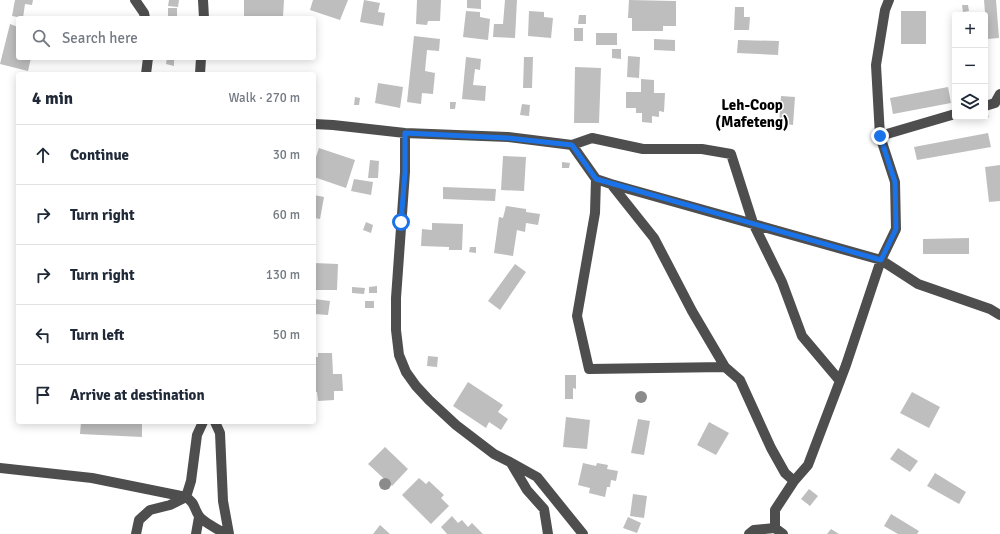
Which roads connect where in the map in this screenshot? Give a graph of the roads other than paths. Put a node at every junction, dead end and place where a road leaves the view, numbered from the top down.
1 (135, 0) edge
2 (204, 0) edge
3 (890, 0) edge
4 (145, 16) edge
5 (204, 16) edge
6 (148, 60) edge
7 (201, 60) edge
8 (146, 72) edge
9 (200, 72) edge
10 (952, 115) edge
11 (316, 124) edge
12 (405, 133) junction
13 (880, 136) junction
14 (572, 145) junction
15 (596, 179) junction
16 (611, 184) junction
17 (753, 223) junction
18 (881, 260) junction
19 (1000, 315) edge
20 (725, 367) junction
21 (840, 381) junction
22 (202, 424) edge
23 (216, 424) edge
24 (510, 462) junction
25 (0, 468) edge
26 (794, 481) junction
27 (186, 496) junction
28 (199, 517) junction
29 (779, 531) edge
30 (136, 534) edge
31 (196, 534) edge
32 (228, 534) edge
33 (548, 534) edge
34 (583, 534) edge
35 (749, 534) edge

1 - 4 street
2 - 5 street
3 - 13 street
6 - 8 street
7 - 9 street
10 - 13 street
11 - 12 street
12 - 14 street
12 - 24 street
13 - 18 street
14 - 15 street
14 - 17 street
15 - 16 street
15 - 20 street
16 - 17 street
16 - 20 street
17 - 18 street
17 - 21 street
18 - 19 street
18 - 21 street
20 - 26 street
21 - 26 street
22 - 27 street
23 - 32 street
24 - 33 street
24 - 34 street
25 - 27 street
26 - 29 street
27 - 28 street
27 - 30 street
28 - 31 street
28 - 32 street
29 - 35 street

